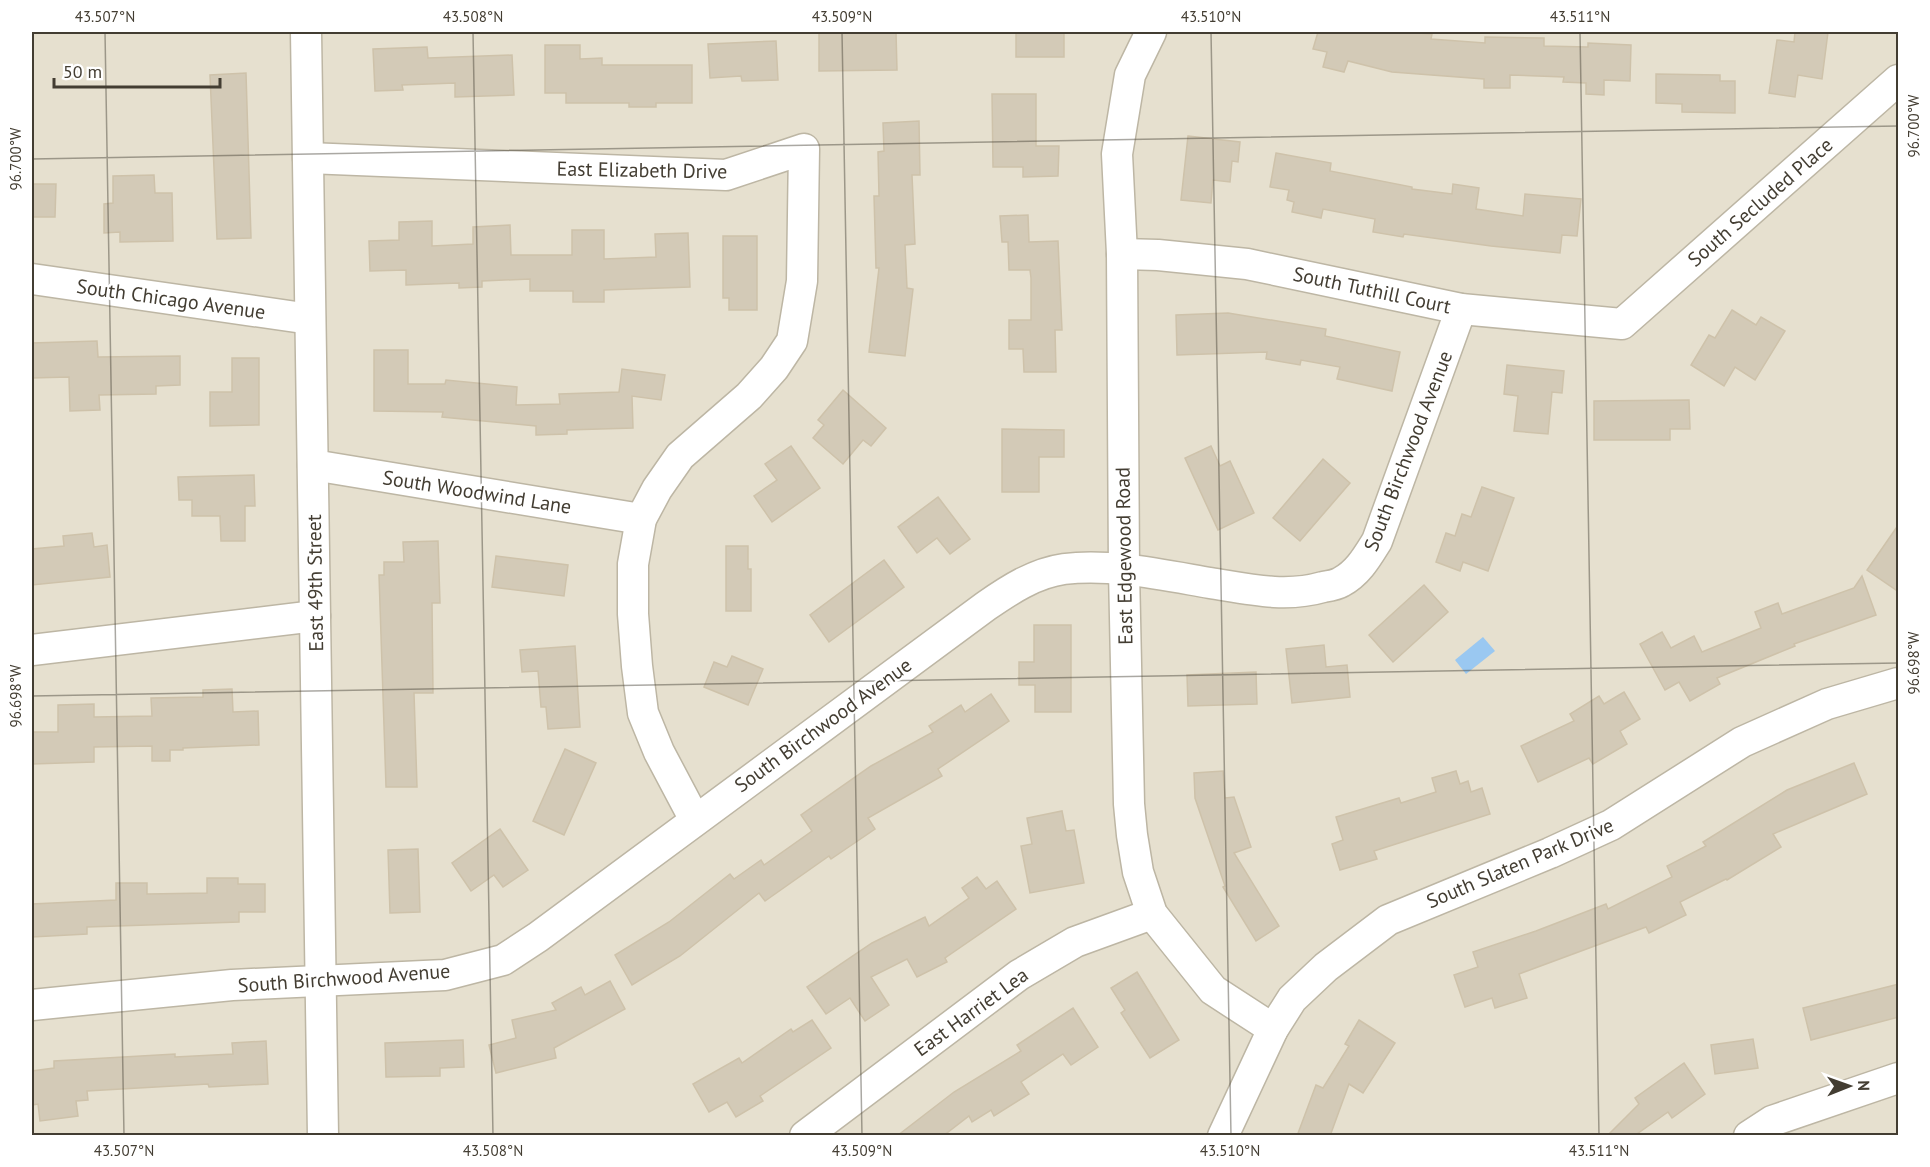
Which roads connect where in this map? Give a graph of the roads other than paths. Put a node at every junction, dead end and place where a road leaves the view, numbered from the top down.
1 (306, 32) edge
2 (1151, 32) edge
3 (1899, 80) edge
4 (308, 158) junction
5 (1122, 254) junction
6 (32, 279) edge
7 (1461, 309) junction
8 (310, 319) junction
9 (1622, 324) joint
10 (313, 465) junction
11 (641, 519) junction
12 (1124, 571) junction
13 (315, 616) junction
14 (32, 650) edge
15 (1899, 683) edge
16 (695, 820) junction
17 (1152, 914) junction
18 (321, 980) junction
19 (32, 1005) edge
20 (1273, 1029) junction
21 (1899, 1078) edge
22 (322, 1136) edge
23 (804, 1136) edge
24 (1223, 1136) edge
25 (1749, 1136) edge

1 - 4 street, East 49th Street
2 - 5 street, East Edgewood Road
3 - 9 street, South Secluded Place
4 - 8 street, East 49th Street
4 - 11 street, East Elizabeth Drive
5 - 7 street, South Tuthill Court
5 - 12 street, East Edgewood Road
6 - 8 street, South Chicago Avenue
7 - 9 street, South Tuthill Court
7 - 12 street, South Birchwood Avenue
8 - 10 street, East 49th Street
10 - 11 street, South Woodwind Lane
10 - 13 street, East 49th Street
11 - 16 street, East Elizabeth Drive
12 - 16 street, South Birchwood Avenue
12 - 17 street, East Edgewood Road
13 - 14 street
13 - 18 street, East 49th Street
15 - 20 street, South Slaten Park Drive
16 - 18 street, South Birchwood Avenue
17 - 20 street, East Edgewood Road
17 - 23 street, East Harriet Lea
18 - 19 street, South Birchwood Avenue
18 - 22 street, East 49th Street
20 - 24 street, South Slaten Park Drive
21 - 25 street

